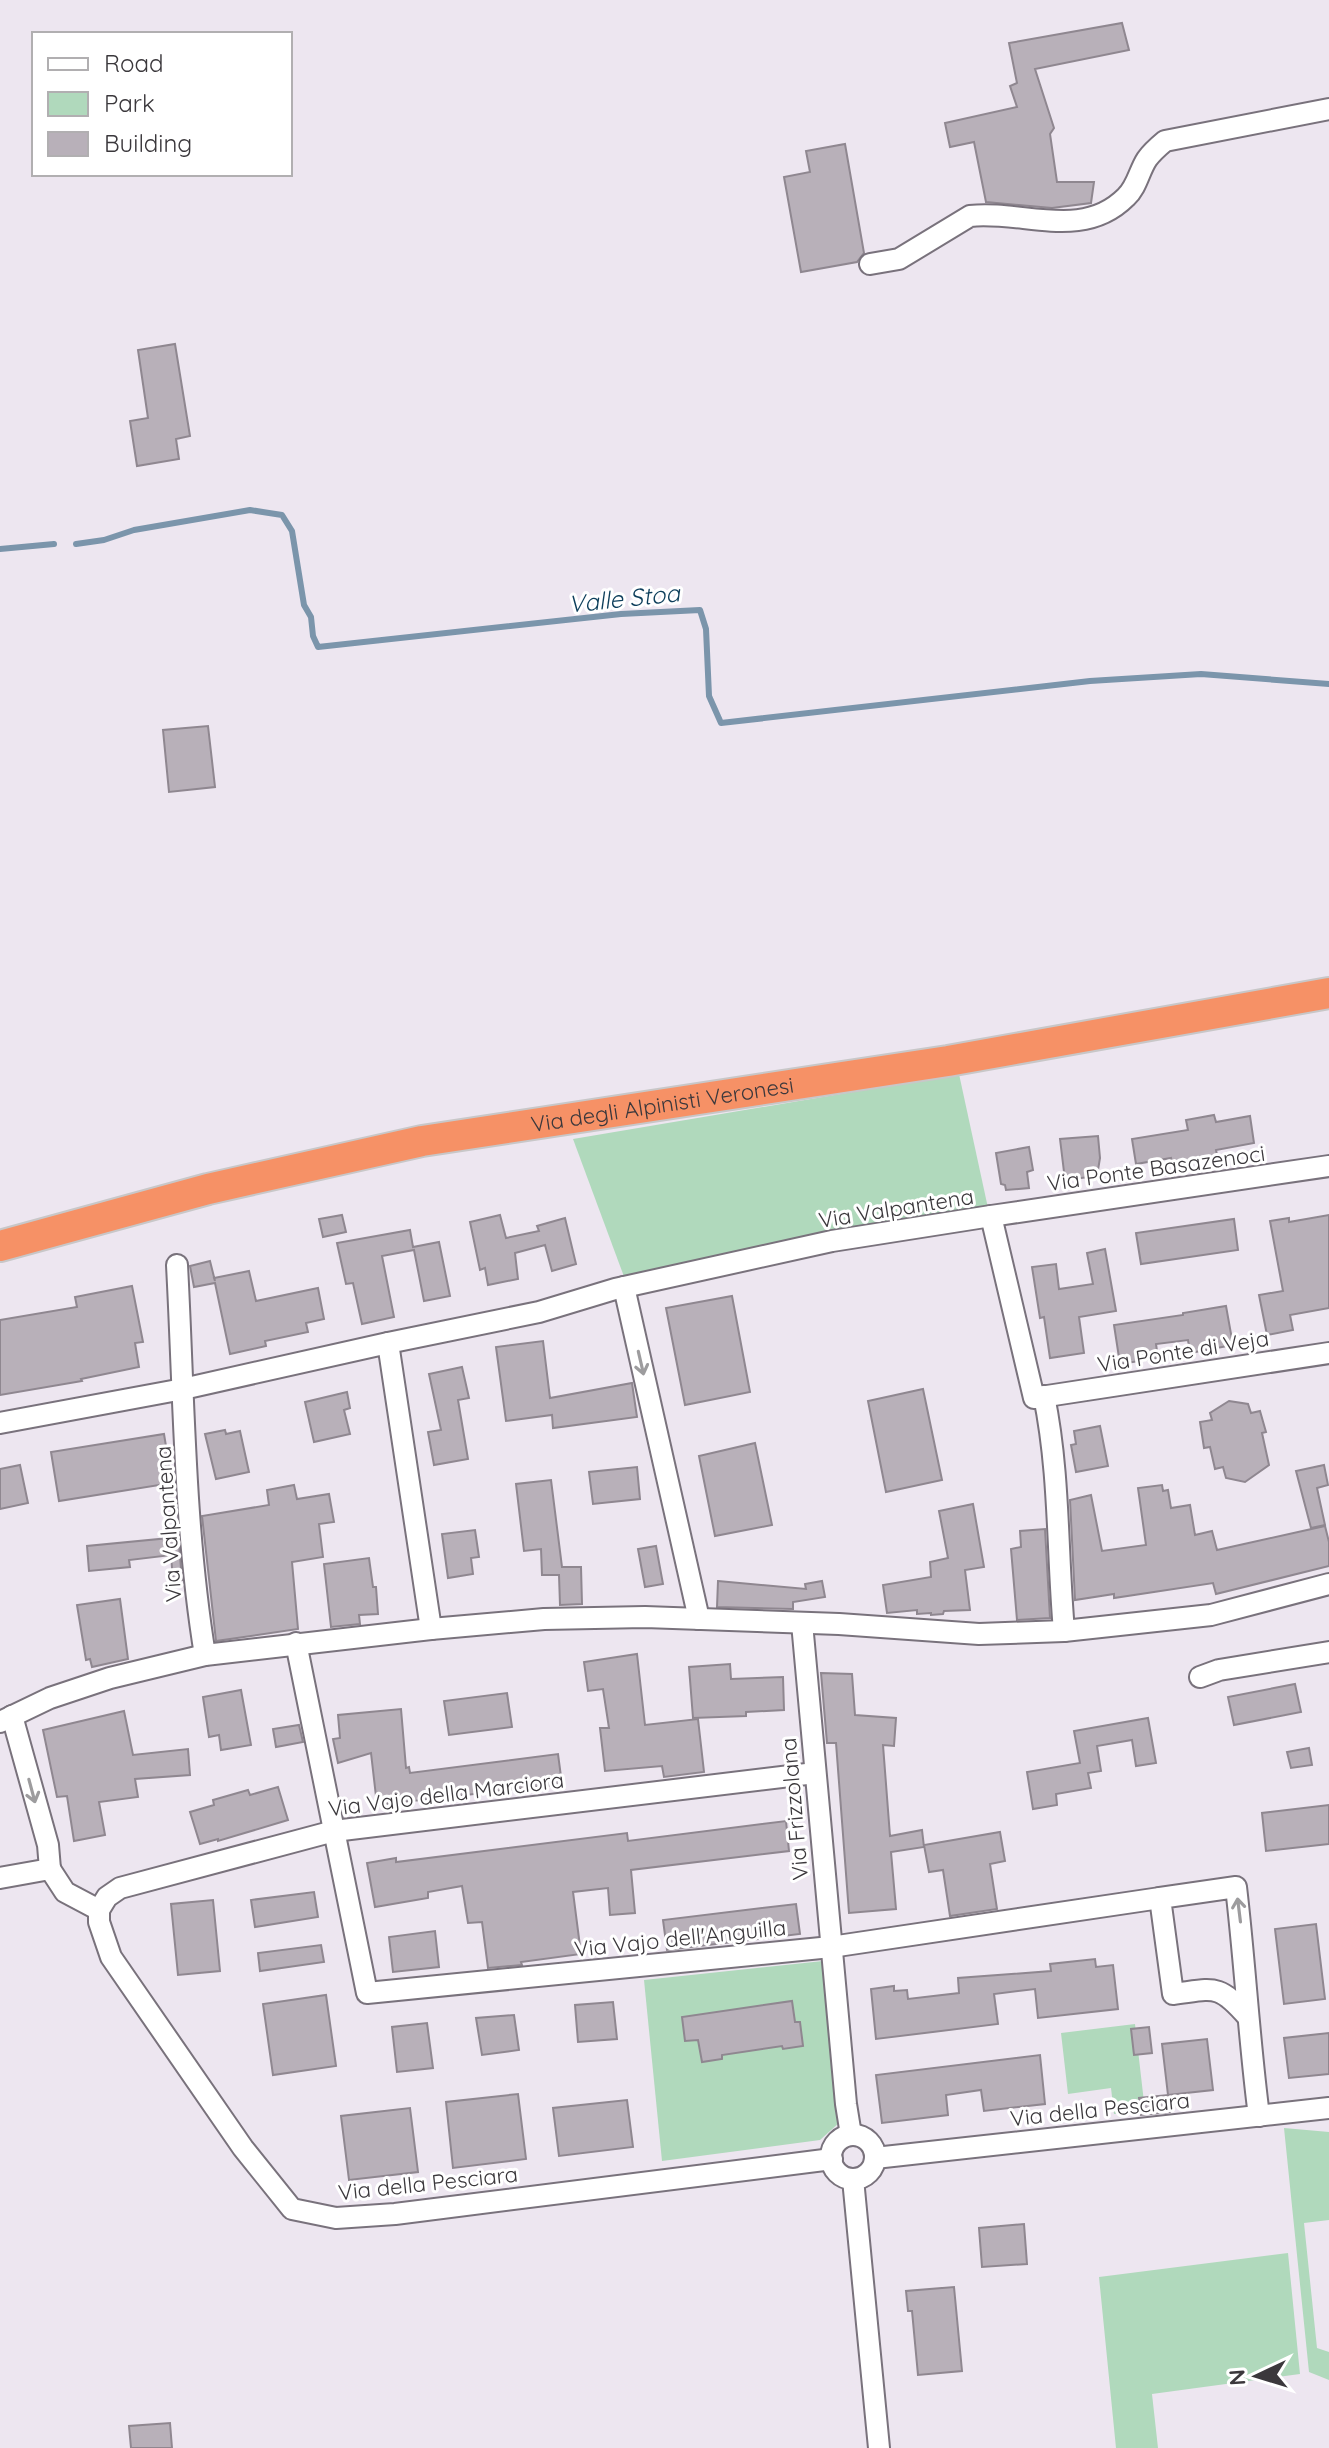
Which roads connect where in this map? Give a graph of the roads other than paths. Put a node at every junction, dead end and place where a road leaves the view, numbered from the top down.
1 (1329, 109) edge
2 (870, 264) dead end
3 (1329, 993) edge
4 (1329, 1166) edge
5 (991, 1216) junction
6 (0, 1246) edge
7 (177, 1265) dead end
8 (624, 1287) junction
9 (388, 1343) junction
10 (1329, 1353) edge
11 (183, 1389) junction
12 (1044, 1396) junction
13 (0, 1423) edge
14 (1329, 1584) edge
15 (699, 1619) junction
16 (802, 1623) junction
17 (431, 1629) junction
18 (1064, 1631) junction
19 (296, 1643) junction
20 (1329, 1652) edge
21 (205, 1655) junction
22 (1200, 1677) dead end
23 (6, 1719) edge
24 (815, 1773) junction
25 (334, 1831) junction
26 (50, 1869) junction
27 (0, 1878) edge
28 (1160, 1898) junction
29 (99, 1910) junction
30 (831, 1947) junction
31 (1244, 1960) junction
32 (1211, 1990) junction
33 (1247, 2016) junction
34 (1329, 2108) edge
35 (1259, 2116) junction
36 (851, 2135) junction
37 (875, 2158) junction
38 (832, 2159) junction
39 (853, 2179) junction
40 (879, 2448) edge

1 - 2 street
3 - 6 highway, Via degli Alpinisti Veronesi
4 - 5 street, Via Ponte Basazenoci
5 - 8 street, Via Valpantena
5 - 12 street, Via Valpantena
7 - 11 street, Via Valpantena
8 - 9 street, Via Valpantena
8 -> 15 street
9 - 11 street, Via Valpantena
9 - 17 street
10 - 12 street, Via Ponte di Veja
11 - 13 street, Via Valpantena
11 - 21 street, Via Valpantena
12 - 18 street, Via Valpantena
14 - 18 street
15 - 16 street
15 - 17 street
16 - 18 street
16 - 24 street, Via Frizzolana
17 - 19 street
19 - 21 street
19 - 25 street
20 - 22 street
21 - 23 street
23 -> 26 street
24 - 25 street, Via Vajo della Marciora
24 - 30 street, Via Frizzolana
25 - 29 street, Via Vajo della Marciora
25 - 30 street, Via Vajo dell'Anguilla
26 - 27 street
26 - 29 street
28 - 30 street, Via Vajo dell'Anguilla
31 -> 28 street, Via Vajo dell'Anguilla
28 - 32 street
29 - 38 street, Via della Pesciara
30 - 36 street, Via Frizzolana
31 - 32 street
31 - 33 street, Via Vajo dell'Anguilla
32 - 33 street
33 - 35 street, Via Vajo dell'Anguilla
34 - 35 street, Via della Pesciara
35 - 37 street, Via della Pesciara
36 - 37 street
36 - 38 street
37 - 39 street
38 - 39 street
39 - 40 street

